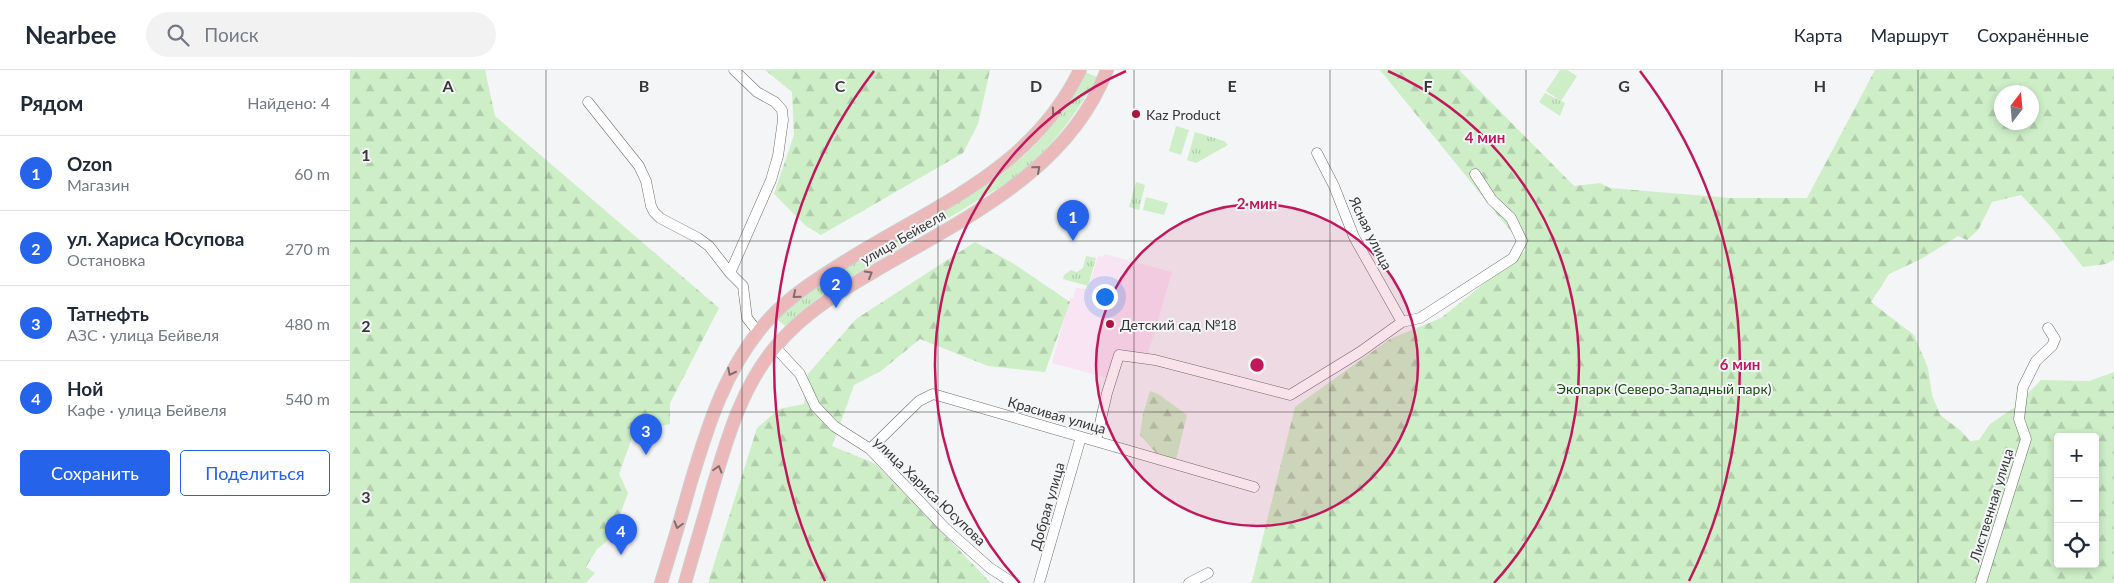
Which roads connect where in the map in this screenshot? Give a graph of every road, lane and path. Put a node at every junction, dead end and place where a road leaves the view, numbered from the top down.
1 (734, 70) edge
2 (1080, 70) edge
3 (1107, 70) edge
4 (588, 102) dead end
5 (1318, 153) dead end
6 (1475, 174) dead end
7 (730, 273) junction
8 (1402, 322) junction
9 (2048, 328) dead end
10 (758, 332) junction
11 (775, 347) junction
12 (1081, 437) junction
13 (1096, 441) junction
14 (870, 449) junction
15 (1254, 487) dead end
16 (1208, 573) dead end
17 (662, 583) edge
18 (685, 583) edge
19 (1013, 583) edge
20 (1039, 583) edge
21 (1189, 583) edge
22 (1981, 583) edge

1 - 7 street
2 -> 10 main road, улица Бейвеля
11 -> 3 main road, улица Бейвеля
4 - 7 street
5 - 8 street, Ясная улица
6 - 8 street
7 - 10 street
8 - 13 street
9 - 22 street, Лиственная улица
10 - 11 main road
10 -> 17 main road, улица Бейвеля
11 - 14 street, улица Хариса Юсупова
18 -> 11 main road, улица Бейвеля
12 - 13 street, Красивая улица
12 - 14 street, Красивая улица
12 - 20 street, Добрая улица
13 - 15 street, Красивая улица
14 - 19 street, улица Хариса Юсупова
16 - 21 street

